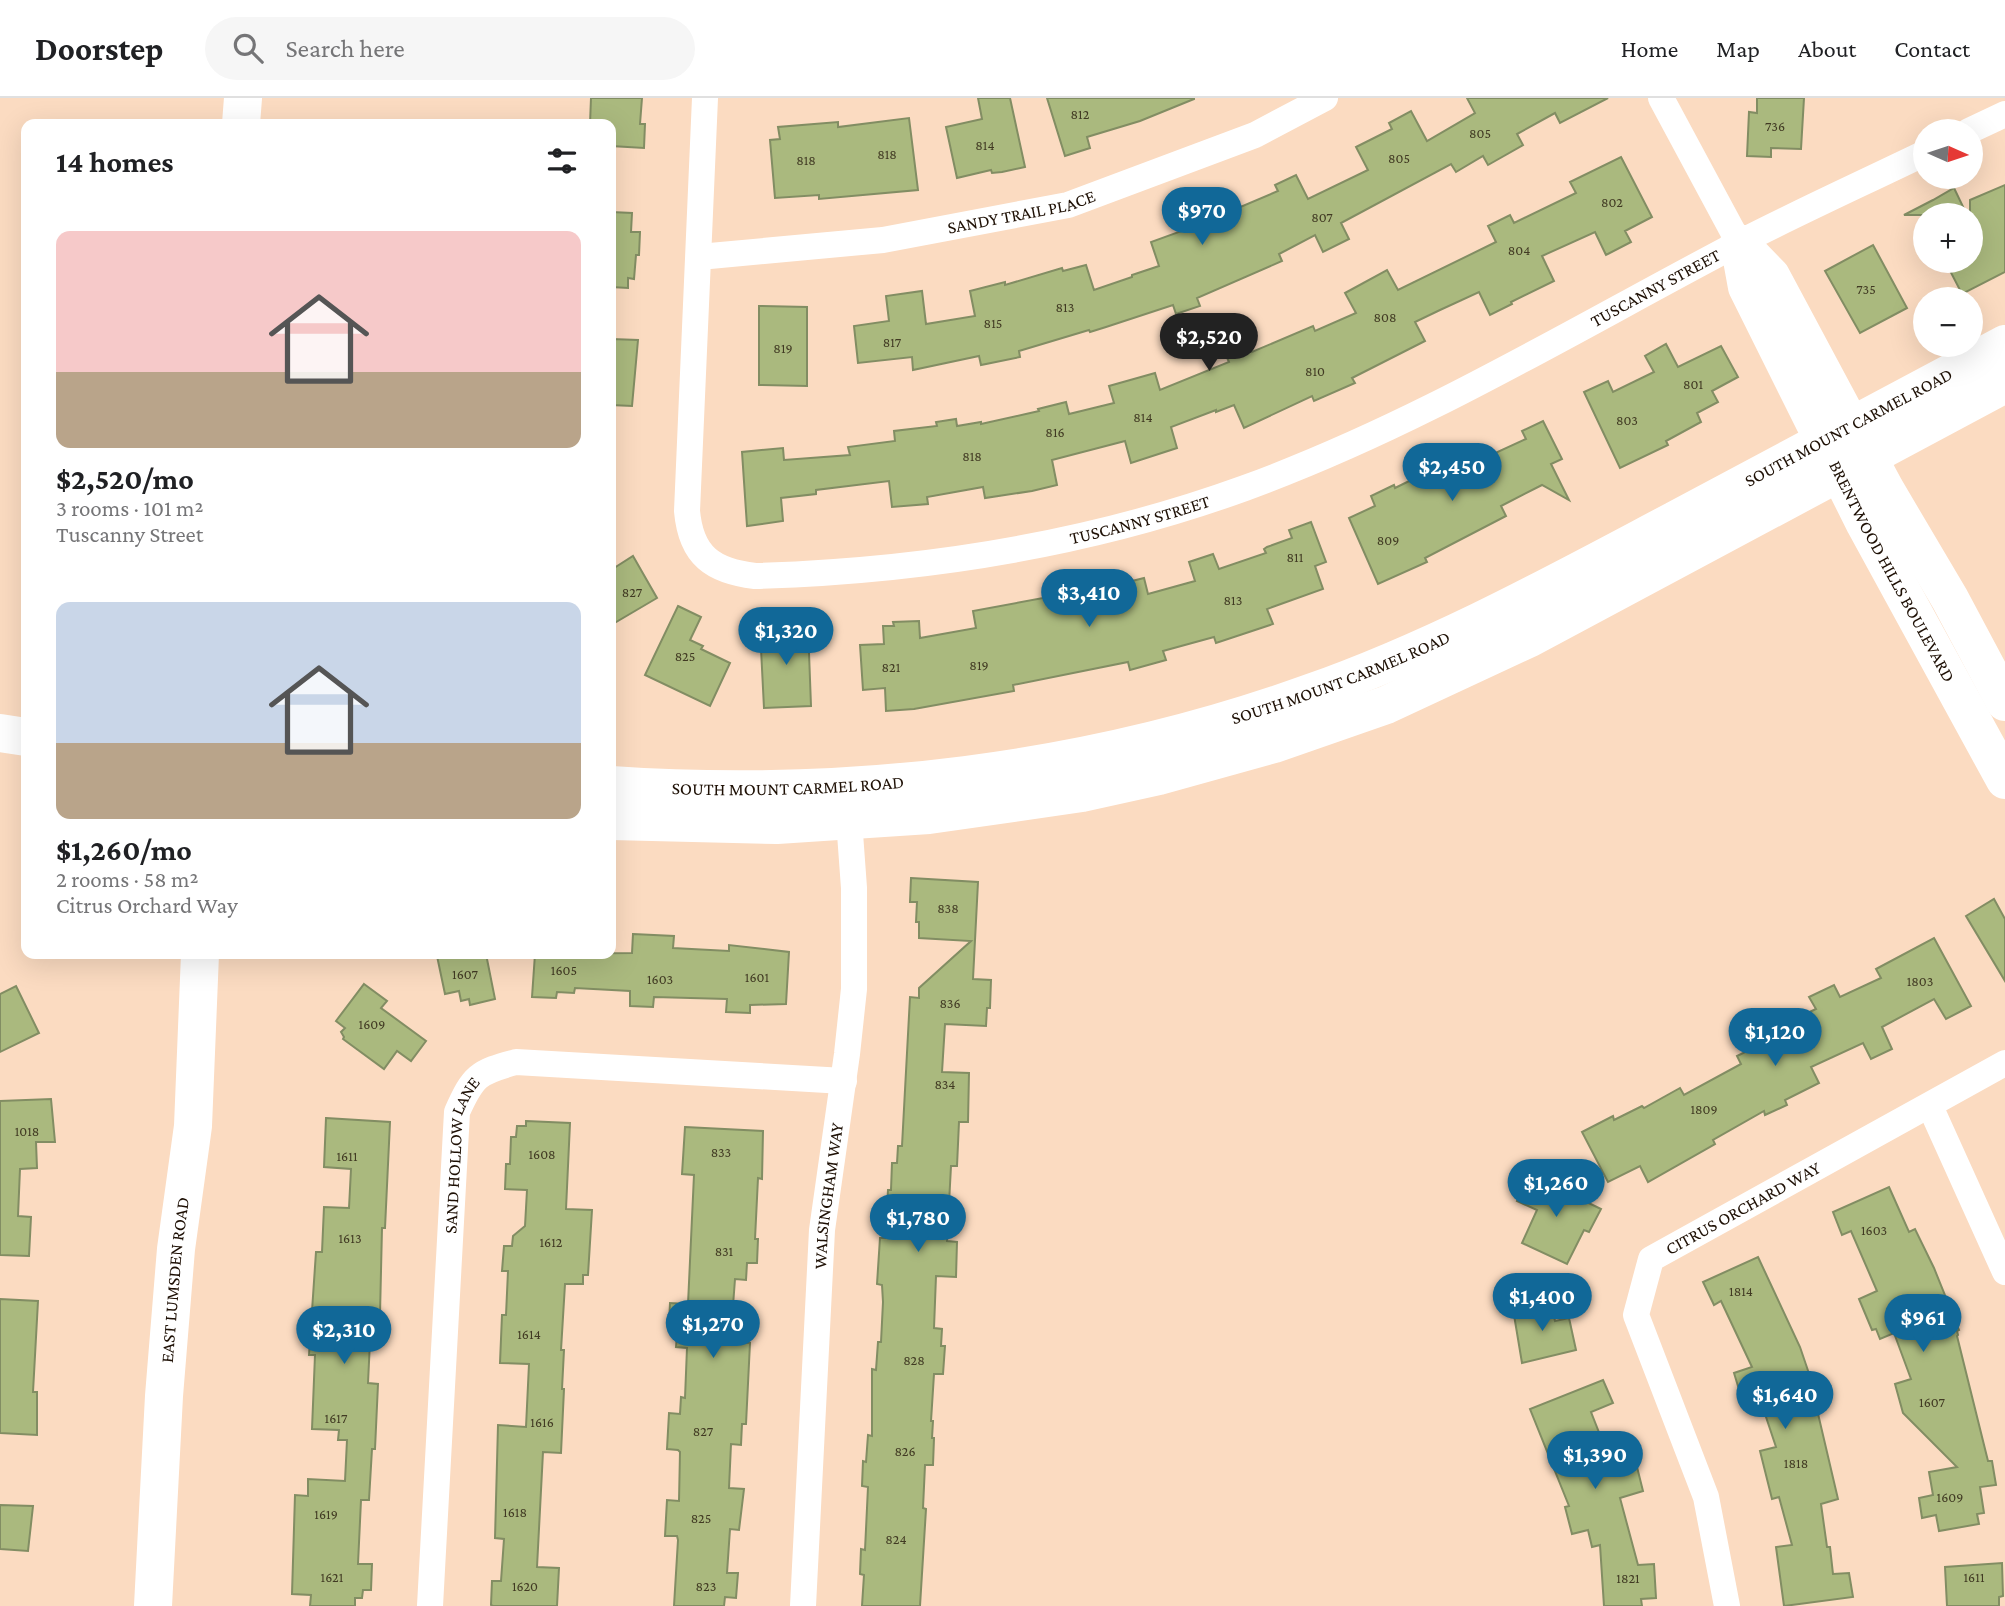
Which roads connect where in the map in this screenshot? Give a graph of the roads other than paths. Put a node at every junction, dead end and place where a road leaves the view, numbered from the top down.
1 (243, 98) edge
2 (705, 98) edge
3 (1325, 98) edge
4 (1661, 98) edge
5 (2005, 114) edge
6 (241, 119) edge
7 (1983, 124) edge
8 (1913, 159) edge
9 (1739, 243) junction
10 (699, 257) junction
11 (2005, 344) edge
12 (2005, 384) edge
13 (1846, 448) junction
14 (2005, 702) edge
15 (0, 733) edge
16 (1994, 733) edge
17 (21, 736) edge
18 (2005, 780) edge
19 (616, 785) edge
20 (848, 804) junction
21 (616, 821) edge
22 (200, 959) edge
23 (2005, 1063) edge
24 (844, 1081) junction
25 (1930, 1106) junction
26 (2005, 1272) edge
27 (153, 1606) edge
28 (430, 1606) edge
29 (803, 1606) edge
30 (1727, 1606) edge

1 - 6 street
2 - 10 street, TUSCANNY STREET
3 - 10 street, SANDY TRAIL PLACE
4 - 9 street, BRENTWOOD HILLS BOULEVARD
5 - 7 street
8 - 9 street, TUSCANNY STREET
9 - 10 street, TUSCANNY STREET
9 - 13 street, BRENTWOOD HILLS BOULEVARD
11 - 13 street, SOUTH MOUNT CARMEL ROAD
12 - 13 street, SOUTH MOUNT CARMEL ROAD
13 - 14 street, BRENTWOOD HILLS BOULEVARD
13 - 16 street, BRENTWOOD HILLS BOULEVARD
13 - 20 street, SOUTH MOUNT CARMEL ROAD
15 - 17 street
16 - 18 street, BRENTWOOD HILLS BOULEVARD
19 - 20 street, SOUTH MOUNT CARMEL ROAD
20 - 21 street, SOUTH MOUNT CARMEL ROAD
20 - 24 street, WALSINGHAM WAY
22 - 27 street, EAST LUMSDEN ROAD
23 - 25 street, CITRUS ORCHARD WAY
24 - 28 street, SAND HOLLOW LANE
24 - 29 street, WALSINGHAM WAY
25 - 26 street
25 - 30 street, CITRUS ORCHARD WAY

